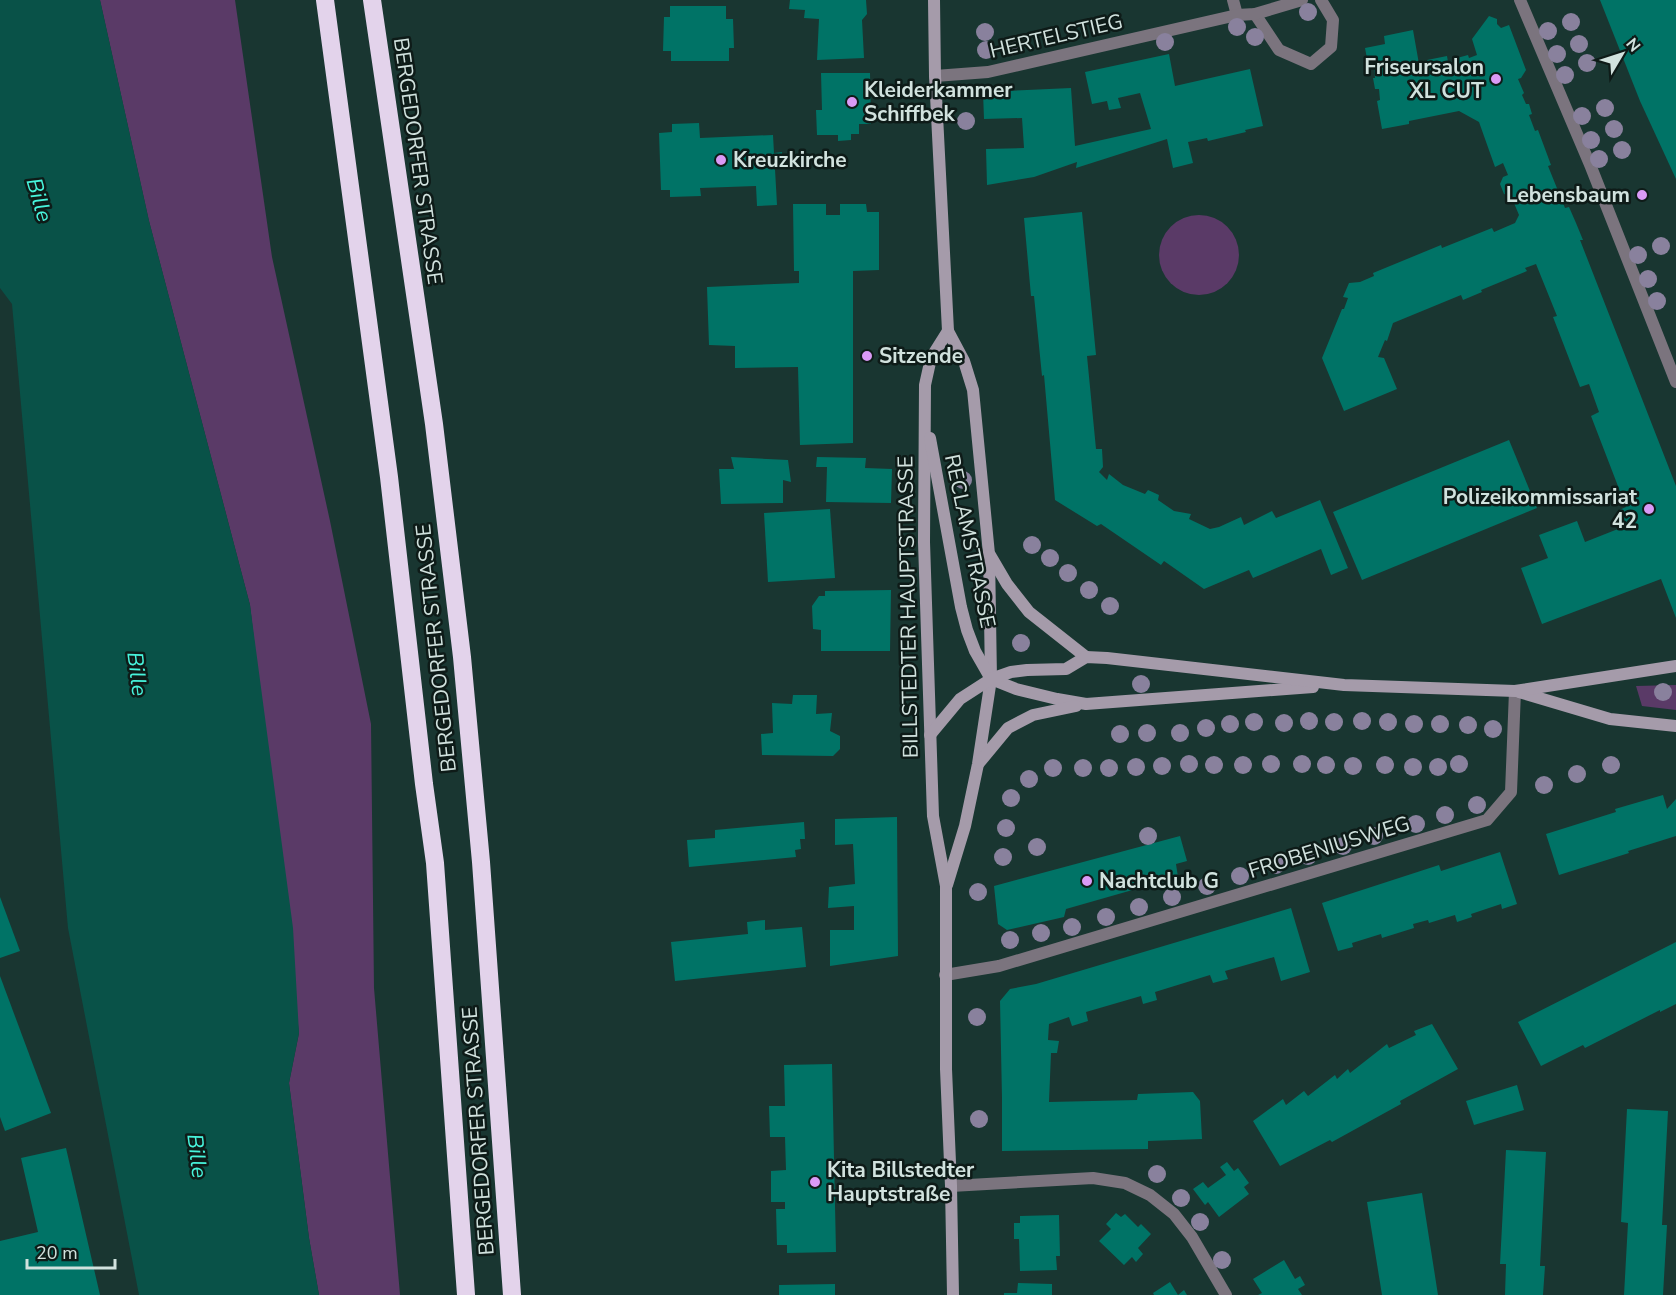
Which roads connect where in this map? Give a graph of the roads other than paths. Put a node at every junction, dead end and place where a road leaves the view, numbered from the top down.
1 (325, 0) edge
2 (372, 0) edge
3 (934, 0) edge
4 (1233, 0) edge
5 (1302, 0) edge
6 (1321, 0) edge
7 (1520, 0) edge
8 (1255, 14) junction
9 (1237, 15) junction
10 (935, 76) junction
11 (948, 331) junction
12 (1676, 382) edge
13 (924, 406) junction
14 (989, 554) junction
15 (1086, 657) junction
16 (1676, 666) edge
17 (991, 679) junction
18 (1344, 685) junction
19 (1515, 691) junction
20 (1086, 704) junction
21 (1676, 726) edge
22 (930, 735) junction
23 (978, 764) junction
24 (946, 886) junction
25 (945, 975) junction
26 (951, 1186) junction
27 (466, 1295) edge
28 (512, 1295) edge
29 (953, 1295) edge
30 (1226, 1295) edge

1 - 27 highway, BERGEDORFER STRASSE
2 - 28 highway, BERGEDORFER STRASSE
3 - 10 street, BILLSTEDTER HAUPTSTRASSE
4 - 9 street
5 - 8 street, HERTELSTIEG
6 - 8 street
7 - 12 street
8 - 9 street, HERTELSTIEG
9 - 10 street, HERTELSTIEG
10 - 11 street, BILLSTEDTER HAUPTSTRASSE
11 - 13 street, BILLSTEDTER HAUPTSTRASSE
11 - 14 street, BILLSTEDTER HAUPTSTRASSE
13 - 17 street, RECLAMSTRASSE
13 - 22 street, BILLSTEDTER HAUPTSTRASSE
14 - 15 street, RECLAMSTRASSE
14 - 17 street, BILLSTEDTER HAUPTSTRASSE
15 - 17 street
15 - 18 street
16 - 19 street
17 - 20 street
17 - 22 street
17 - 23 street, BILLSTEDTER HAUPTSTRASSE
18 - 19 street
18 - 20 street
19 - 21 street
19 - 25 street, FROBENIUSWEG
20 - 23 street
22 - 24 street, BILLSTEDTER HAUPTSTRASSE
23 - 24 street, BILLSTEDTER HAUPTSTRASSE
24 - 25 street, BILLSTEDTER HAUPTSTRASSE
25 - 26 street, BILLSTEDTER HAUPTSTRASSE
26 - 29 street, BILLSTEDTER HAUPTSTRASSE
26 - 30 street

